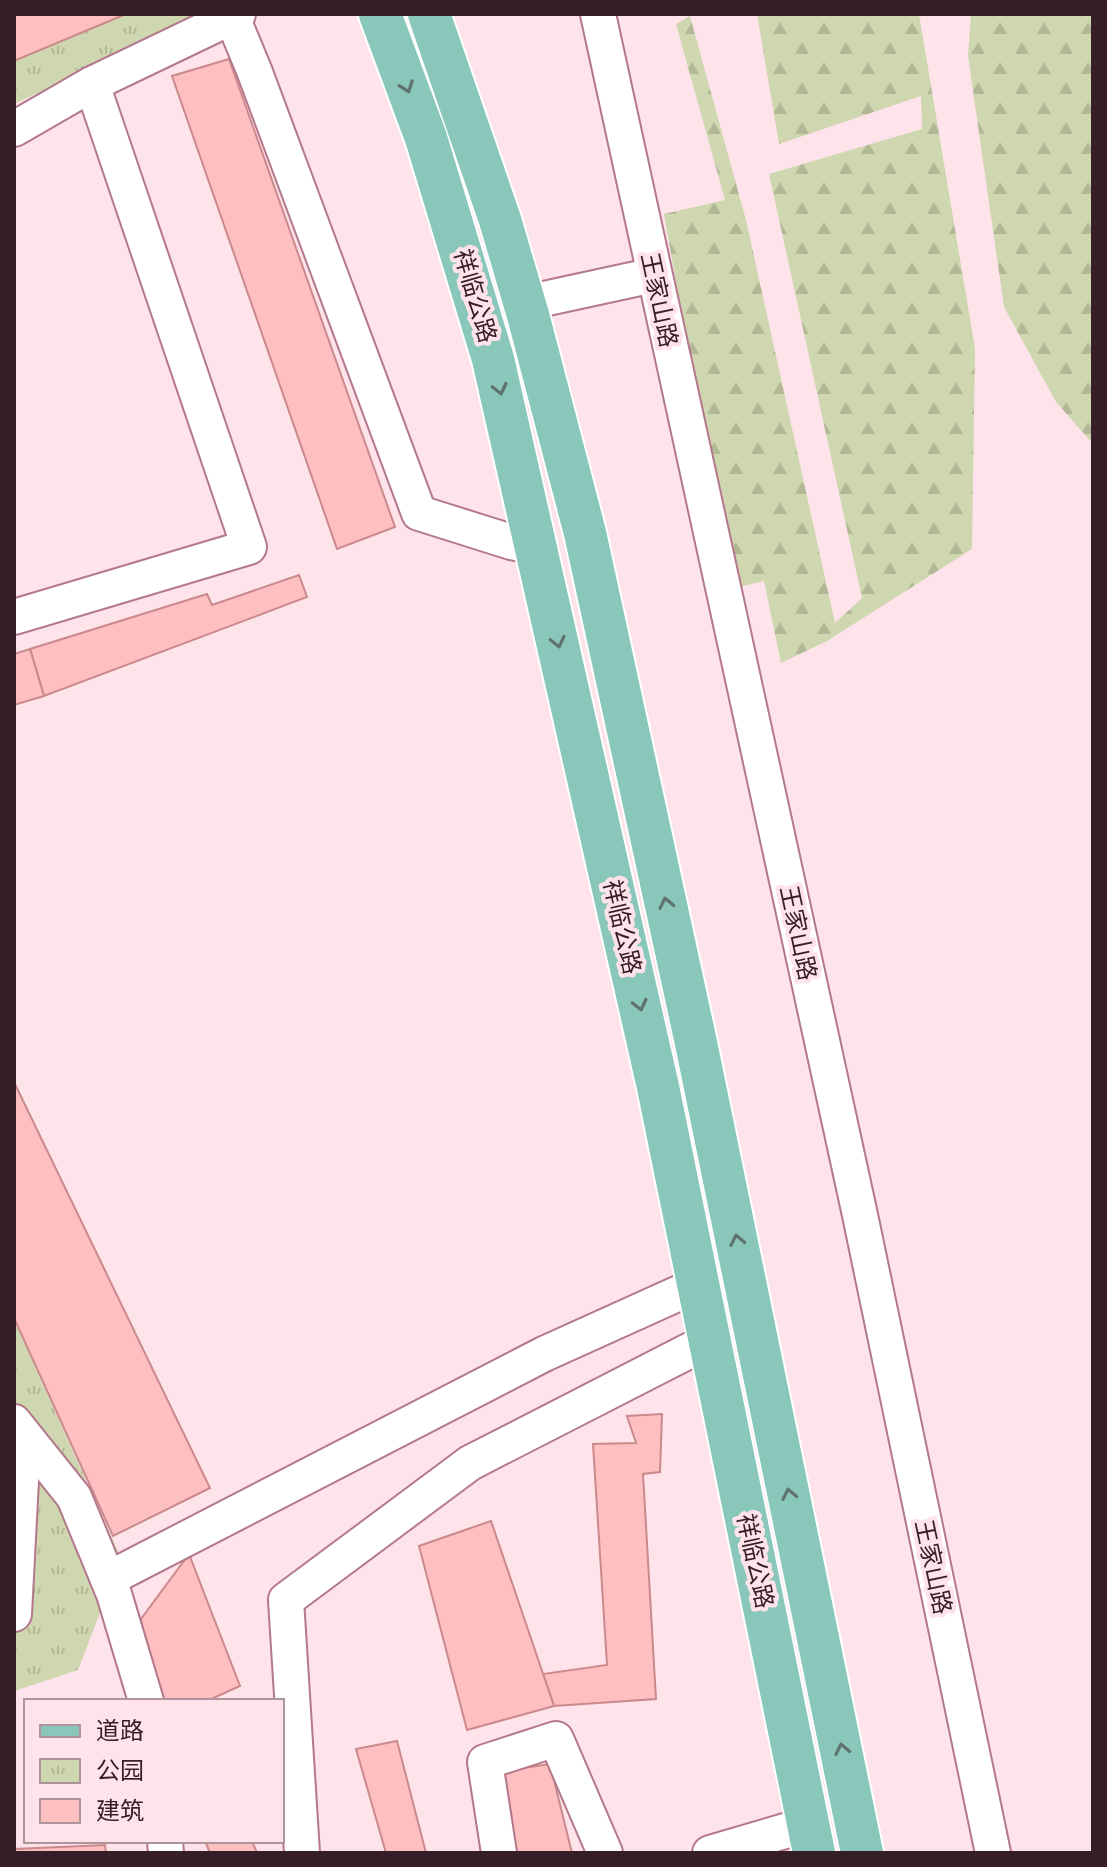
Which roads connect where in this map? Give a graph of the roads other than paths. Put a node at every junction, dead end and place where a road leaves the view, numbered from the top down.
1 (380, 14) edge
2 (429, 14) edge
3 (598, 14) edge
4 (235, 16) edge
5 (92, 84) junction
6 (14, 129) edge
7 (654, 275) junction
8 (525, 303) junction
9 (536, 547) junction
10 (14, 617) edge
11 (699, 1284) junction
12 (710, 1340) junction
13 (14, 1422) edge
14 (14, 1464) edge
15 (108, 1579) junction
16 (14, 1614) edge
17 (145, 1699) edge
18 (859, 1834) edge
19 (811, 1838) edge
20 (302, 1853) edge
21 (499, 1853) edge
22 (605, 1853) edge
23 (710, 1853) edge
24 (993, 1853) edge

1 -> 9 main road, 祥临公路
2 - 8 main road, 祥临公路
3 - 7 street, 王家山路
4 - 5 street
4 - 9 street
5 - 6 street
5 - 10 street
7 - 8 street
7 - 24 street, 王家山路
18 -> 8 main road, 祥临公路
9 -> 11 main road, 祥临公路
11 - 12 main road, 祥临公路
11 - 15 street
12 - 19 main road, 祥临公路
12 - 20 street
13 - 15 street
14 - 16 street
15 - 17 street
18 - 19 main road
19 - 23 street
21 - 22 street

